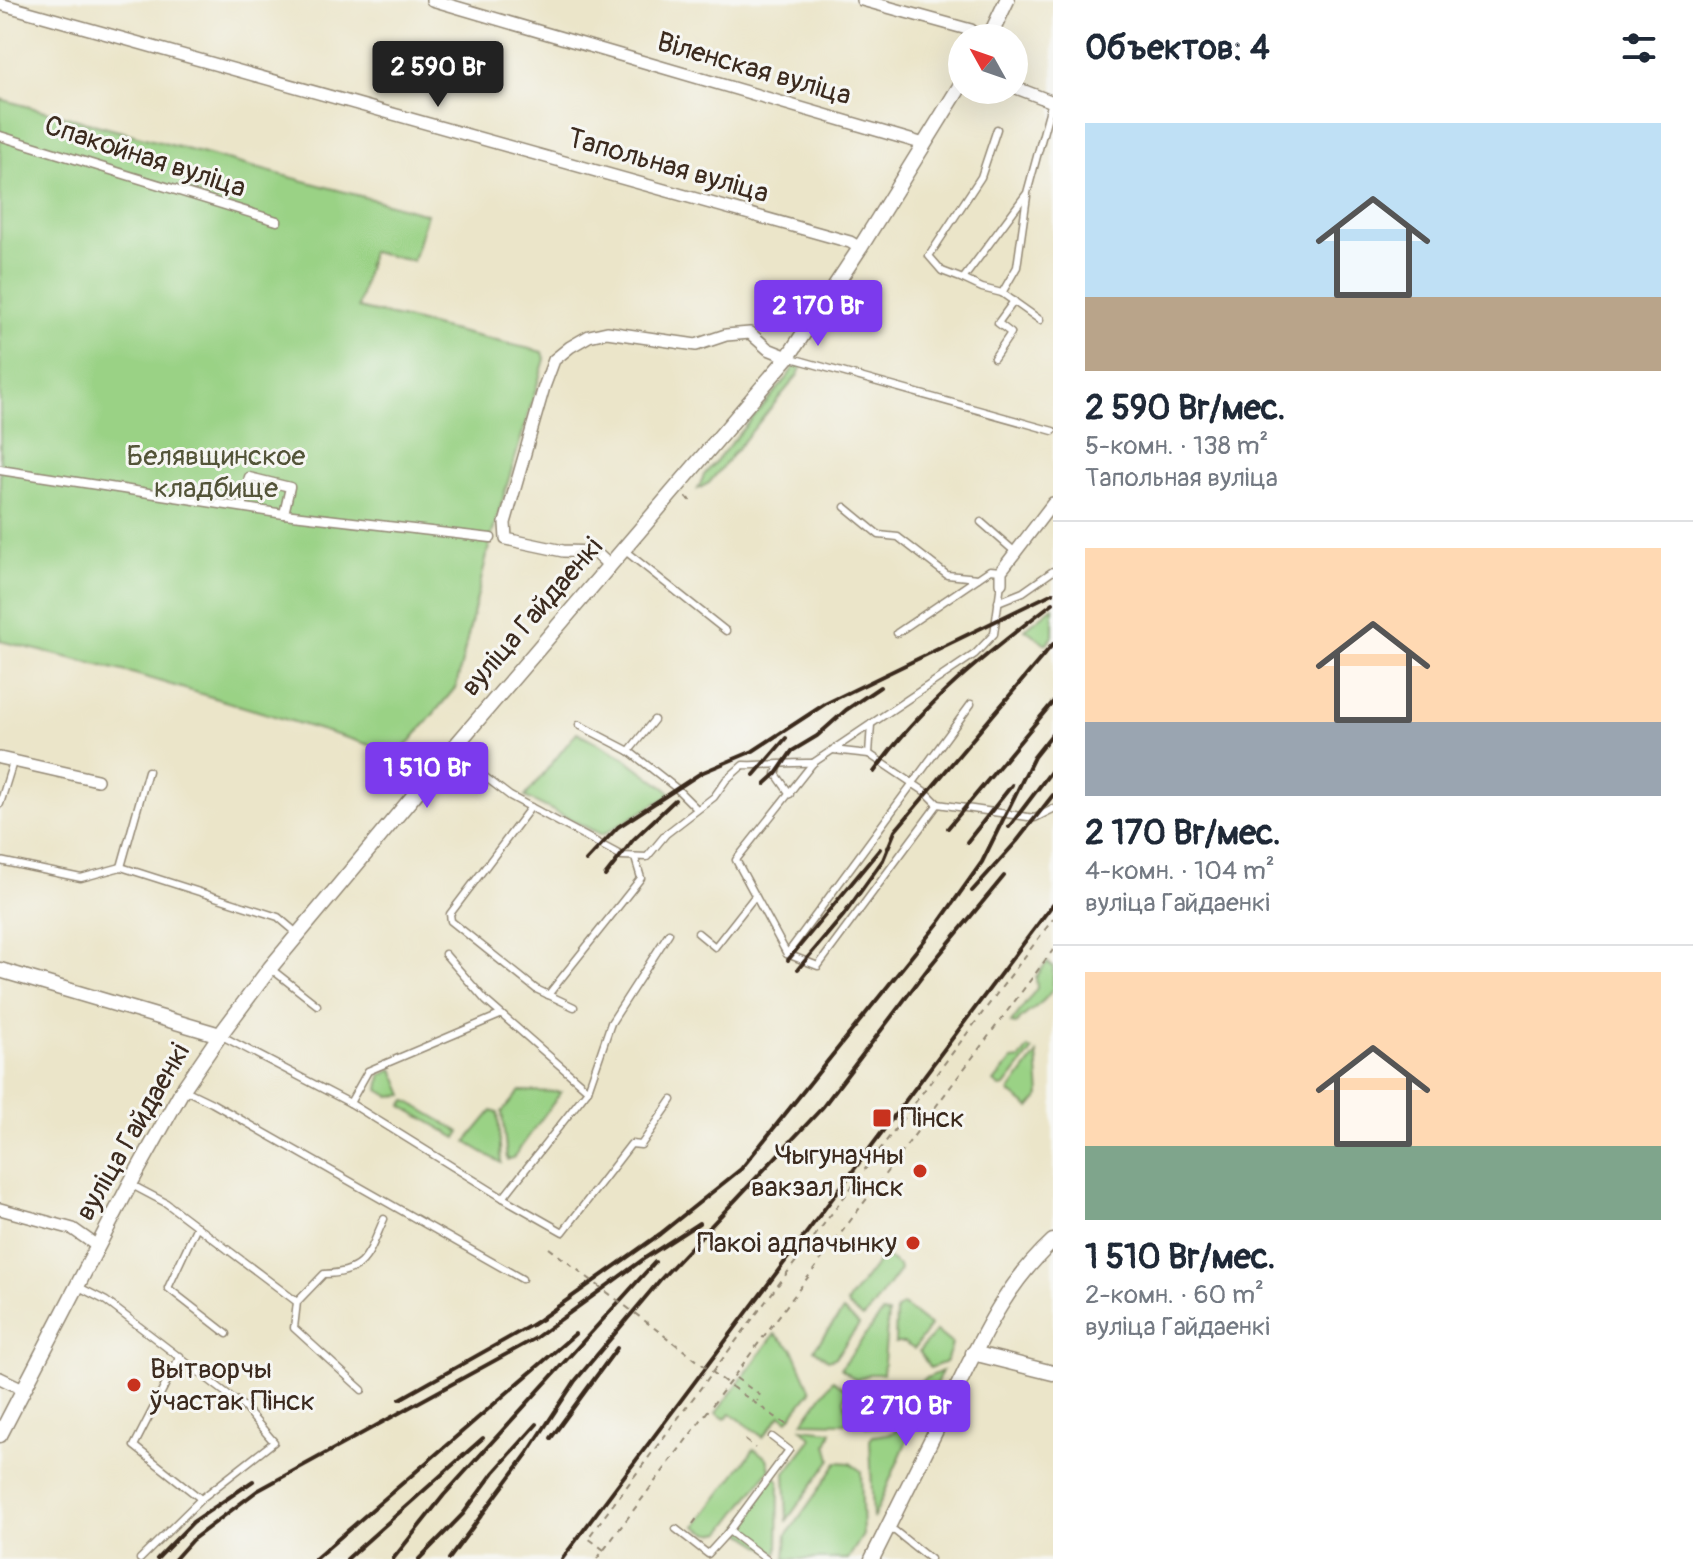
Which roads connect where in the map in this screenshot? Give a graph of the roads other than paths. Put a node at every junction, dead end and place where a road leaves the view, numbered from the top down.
1 (432, 0) edge
2 (862, 0) edge
3 (1007, 0) edge
4 (0, 4) edge
5 (949, 24) edge
6 (996, 24) edge
7 (1028, 92) edge
8 (1053, 102) edge
9 (949, 104) edge
10 (997, 129) dead end
11 (0, 136) edge
12 (924, 144) junction
13 (1027, 193) junction
14 (277, 221) dead end
15 (860, 248) junction
16 (963, 279) junction
17 (1002, 293) junction
18 (1014, 301) junction
19 (1040, 320) dead end
20 (788, 357) junction
21 (994, 358) dead end
22 (1053, 431) edge
23 (0, 470) edge
24 (1053, 503) edge
25 (242, 507) junction
26 (845, 507) dead end
27 (284, 514) junction
28 (981, 522) dead end
29 (491, 538) joint
30 (506, 539) junction
31 (624, 550) junction
32 (1014, 551) junction
33 (610, 566) junction
34 (1053, 571) edge
35 (1001, 577) junction
36 (978, 578) junction
37 (998, 602) junction
38 (726, 631) dead end
39 (897, 633) dead end
40 (971, 704) dead end
41 (654, 720) dead end
42 (871, 724) junction
43 (579, 725) dead end
44 (833, 750) junction
45 (451, 751) junction
46 (629, 751) junction
47 (869, 754) junction
48 (0, 758) edge
49 (13, 762) junction
50 (813, 763) junction
51 (779, 765) junction
52 (148, 771) dead end
53 (97, 780) dead end
54 (912, 785) junction
55 (790, 794) junction
56 (0, 804) edge
57 (938, 804) junction
58 (531, 807) junction
59 (697, 809) junction
60 (1053, 809) edge
61 (635, 858) junction
62 (0, 861) edge
63 (121, 867) junction
64 (755, 896) junction
65 (669, 933) dead end
66 (698, 933) dead end
67 (298, 934) junction
68 (445, 954) dead end
69 (787, 954) junction
70 (270, 968) junction
71 (0, 970) edge
72 (548, 995) junction
73 (317, 1005) dead end
74 (574, 1007) dead end
75 (500, 1015) junction
76 (220, 1035) junction
77 (183, 1089) junction
78 (588, 1090) junction
79 (672, 1100) dead end
80 (350, 1103) junction
81 (130, 1184) junction
82 (503, 1198) junction
83 (0, 1209) edge
84 (384, 1219) dead end
85 (197, 1226) junction
86 (1052, 1243) edge
87 (97, 1246) junction
88 (522, 1279) dead end
89 (76, 1285) junction
90 (297, 1302) junction
91 (227, 1334) dead end
92 (973, 1353) junction
93 (180, 1356) junction
94 (1053, 1373) edge
95 (0, 1378) edge
96 (23, 1389) junction
97 (362, 1390) dead end
98 (0, 1435) edge
99 (772, 1437) dead end
100 (201, 1499) junction
101 (676, 1529) dead end
102 (886, 1530) junction
103 (729, 1531) junction
104 (140, 1559) edge
105 (766, 1559) edge
106 (872, 1559) edge
107 (930, 1559) edge

1 - 12 street, Віленская вуліца
2 - 5 street
3 - 6 street
4 - 15 street, Тапольная вуліца
7 - 8 street
8 - 13 lane
9 - 12 street, вуліца Гайдаенкі
10 - 16 lane
11 - 14 street, Спакойная вуліца
12 - 15 street, вуліца Гайдаенкі
13 - 16 lane
13 - 17 lane
15 - 20 street, вуліца Гайдаенкі
16 - 17 lane
17 - 18 lane
18 - 19 lane
18 - 21 lane
20 - 22 lane
20 - 30 street
20 - 31 street, вуліца Гайдаенкі
23 - 25 street
24 - 32 street
25 - 27 street
25 - 27 street
26 - 36 lane
27 - 29 street
28 - 32 lane
29 - 30 lane
30 - 33 street
31 - 33 street, вуліца Гайдаенкі
31 - 38 lane
32 - 35 street
33 - 45 street, вуліца Гайдаенкі
34 - 37 lane
35 - 36 lane
35 - 37 lane
36 - 39 lane
37 - 42 lane
40 - 54 lane
41 - 46 lane
42 - 44 lane
42 - 47 lane
43 - 46 lane
44 - 47 lane
44 - 50 lane
45 - 58 lane
45 - 67 street, вуліца Гайдаенкі
46 - 59 lane
47 - 54 lane
48 - 49 street
49 - 53 street
49 - 56 lane
50 - 51 lane
50 - 55 lane
51 - 55 lane
51 - 59 lane
52 - 63 lane
54 - 57 lane
54 - 69 lane
55 - 64 lane
57 - 60 lane
57 - 69 lane
58 - 61 lane
58 - 72 lane
59 - 61 lane
61 - 72 lane
62 - 63 lane
63 - 67 lane
64 - 66 lane
64 - 69 lane
65 - 78 lane
67 - 70 street, вуліца Гайдаенкі
68 - 75 lane
70 - 73 lane
70 - 76 street, вуліца Гайдаенкі
71 - 76 street
72 - 74 lane
75 - 78 lane
75 - 80 lane
76 - 77 street, вуліца Гайдаенкі
76 - 80 lane
77 - 81 street, вуліца Гайдаенкі
77 - 88 lane
78 - 82 lane
79 - 82 lane
80 - 82 lane
81 - 85 lane
81 - 87 street, вуліца Гайдаенкі
83 - 87 street
84 - 90 lane
85 - 90 lane
85 - 91 lane
86 - 92 street
87 - 89 street, вуліца Гайдаенкі
89 - 93 lane
89 - 96 street, вуліца Гайдаенкі
90 - 97 lane
92 - 94 street
92 - 102 street
93 - 100 lane
93 - 100 lane
95 - 96 street
96 - 98 street, вуліца Гайдаенкі
99 - 103 lane
100 - 104 lane
101 - 103 lane
102 - 106 street
102 - 107 lane
103 - 105 lane

